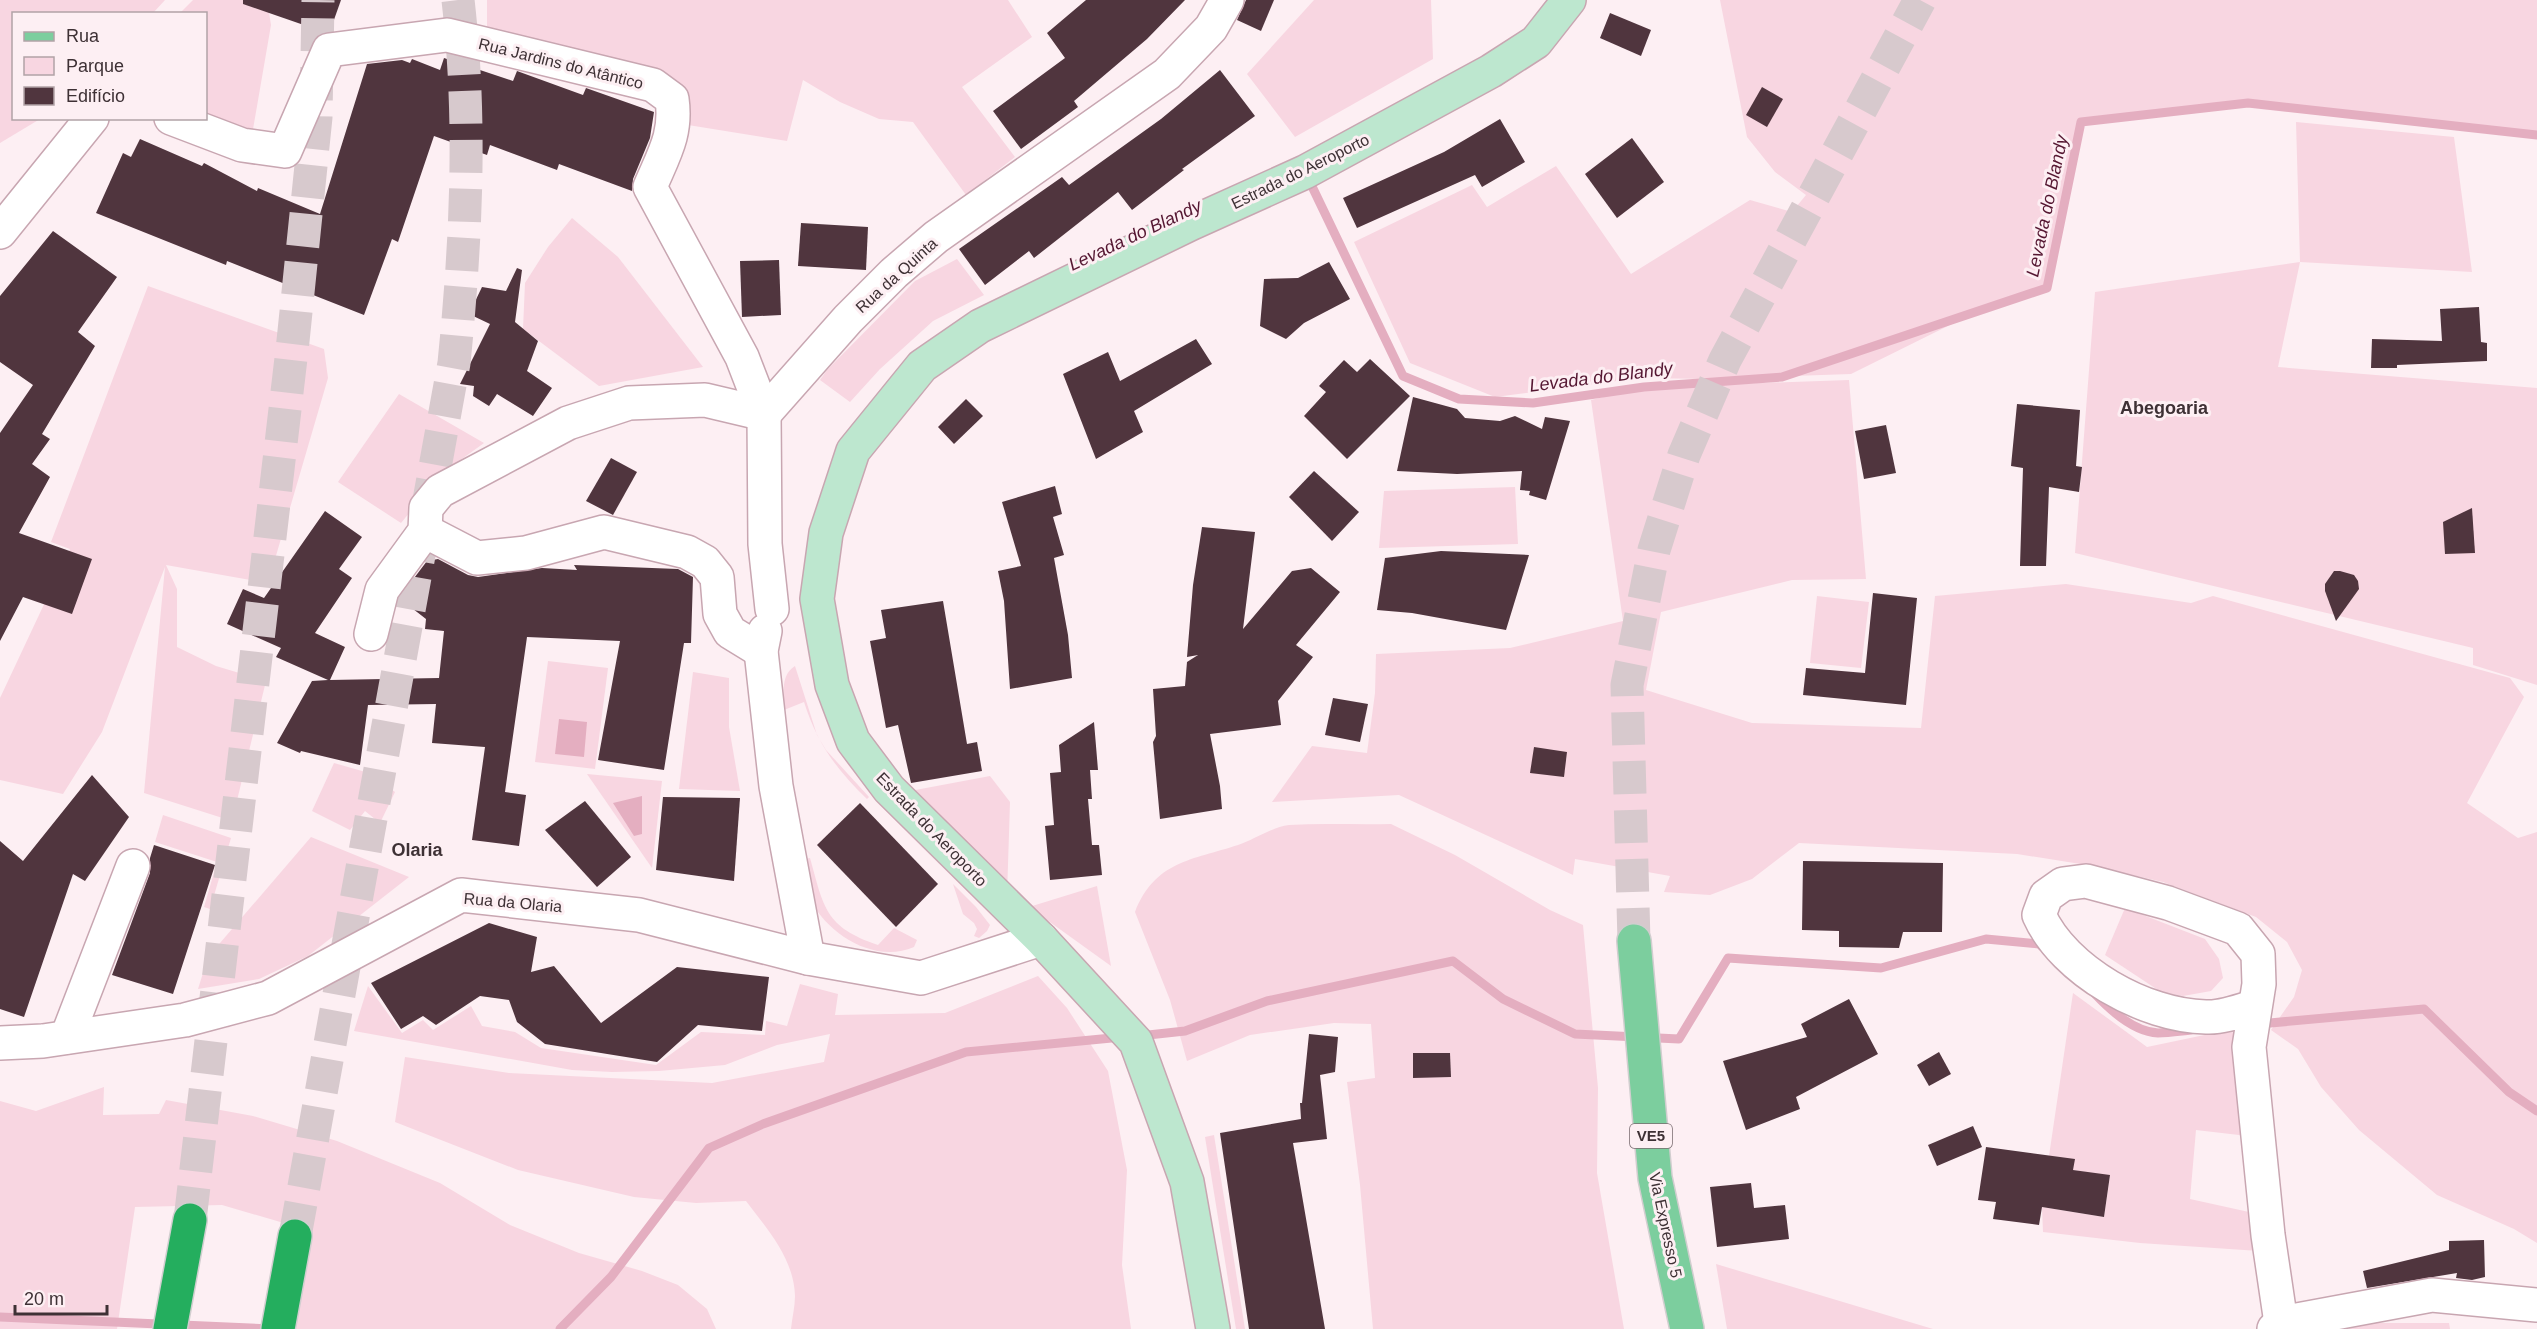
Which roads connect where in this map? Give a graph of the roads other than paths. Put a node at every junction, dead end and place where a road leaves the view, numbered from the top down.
1 (1227, 0) edge
2 (1569, 0) edge
3 (90, 120) edge
4 (176, 120) edge
5 (0, 232) edge
6 (764, 414) junction
7 (425, 531) junction
8 (817, 600) junction
9 (772, 609) junction
10 (370, 634) dead end
11 (761, 651) junction
12 (133, 866) dead end
13 (1041, 939) junction
14 (1634, 941) tunnel mouth
15 (808, 958) junction
16 (2255, 1006) junction
17 (67, 1037) junction
18 (0, 1043) edge
19 (190, 1220) tunnel mouth
20 (295, 1236) tunnel mouth
21 (2537, 1305) edge
22 (280, 1316) edge
23 (2278, 1326) edge
24 (170, 1329) edge
25 (1213, 1329) edge
26 (1688, 1329) edge

1 - 6 street, Rua da Quinta
2 - 8 main road, Estrada do Aeroporto
3 - 5 street
4 - 6 street, Rua Jardins do Atântico
6 - 7 street
6 - 9 street
7 - 10 street
7 - 11 street
8 - 9 street
8 - 13 main road, Estrada do Aeroporto
9 - 11 street
11 - 15 street
12 - 17 street
13 - 15 street, Rua da Olaria
13 - 25 main road, Estrada do Aeroporto
14 - 26 main road, Via Expresso 5 / VE5
15 - 17 street, Rua da Olaria
16 - 16 street
16 - 23 street
17 - 18 street, Rua da Olaria
19 - 24 highway
20 - 22 highway
21 - 23 street

